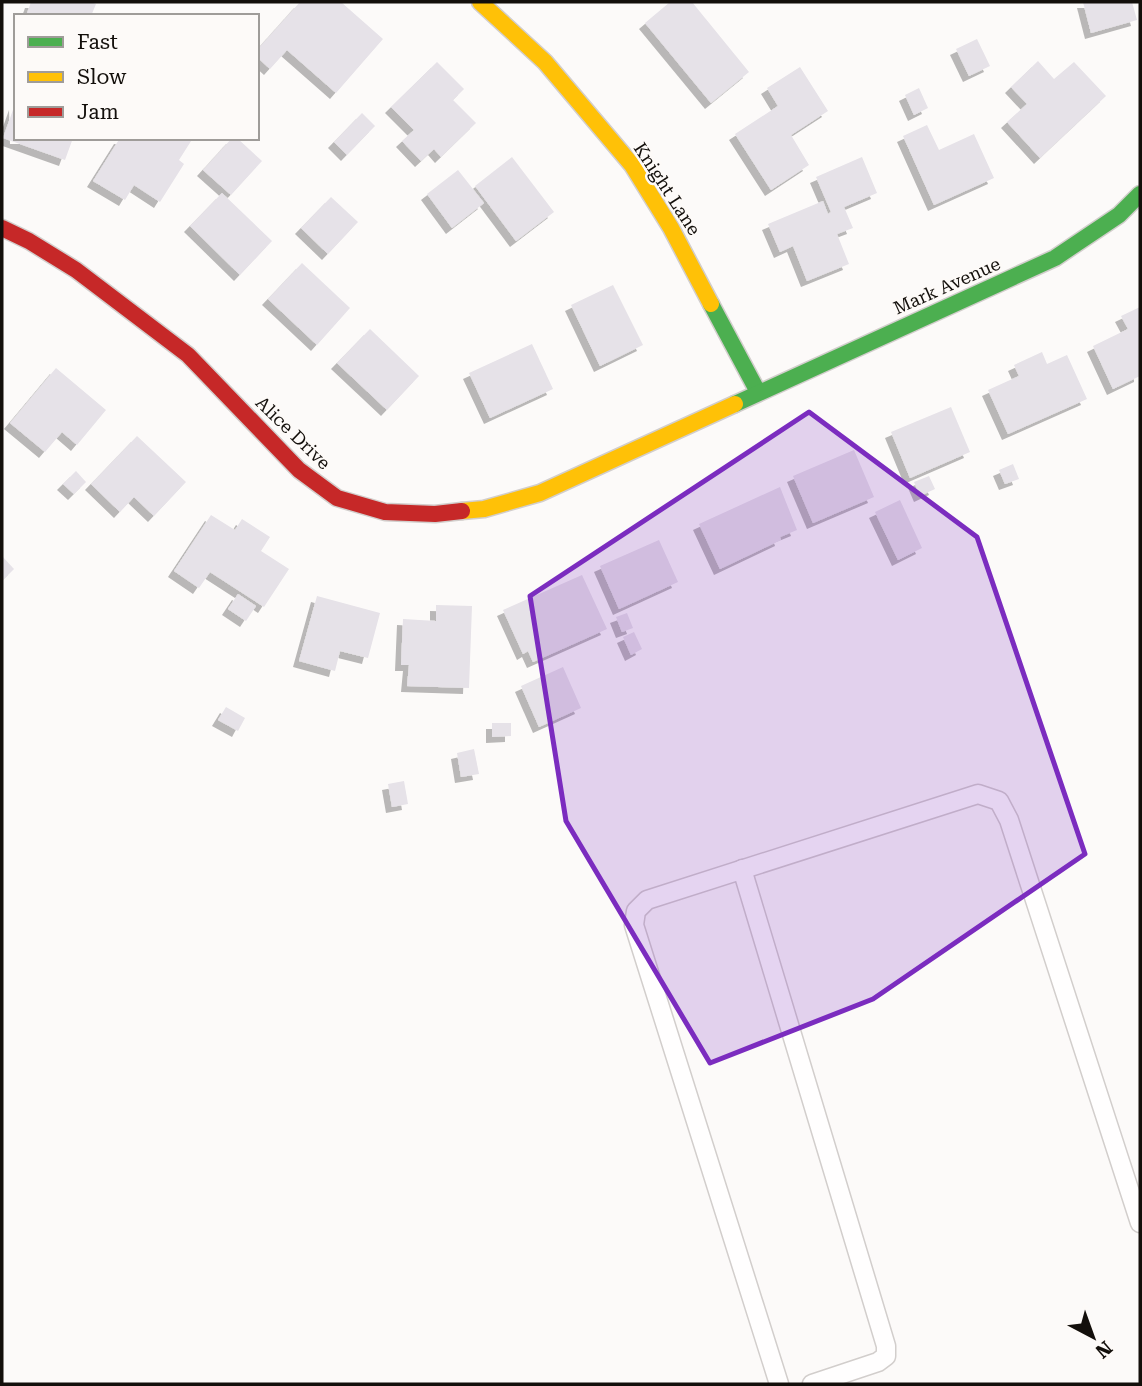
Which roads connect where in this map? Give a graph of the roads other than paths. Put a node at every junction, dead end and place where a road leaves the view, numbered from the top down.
1 (480, 2) edge
2 (1140, 194) edge
3 (2, 228) edge
4 (758, 393) junction
5 (742, 869) junction
6 (1140, 1223) edge
7 (779, 1384) edge
8 (812, 1384) edge

1 - 4 street, Knight Lane
2 - 4 street, Mark Avenue
3 - 4 street, Alice Drive
5 - 6 lane
5 - 7 lane
5 - 8 lane

